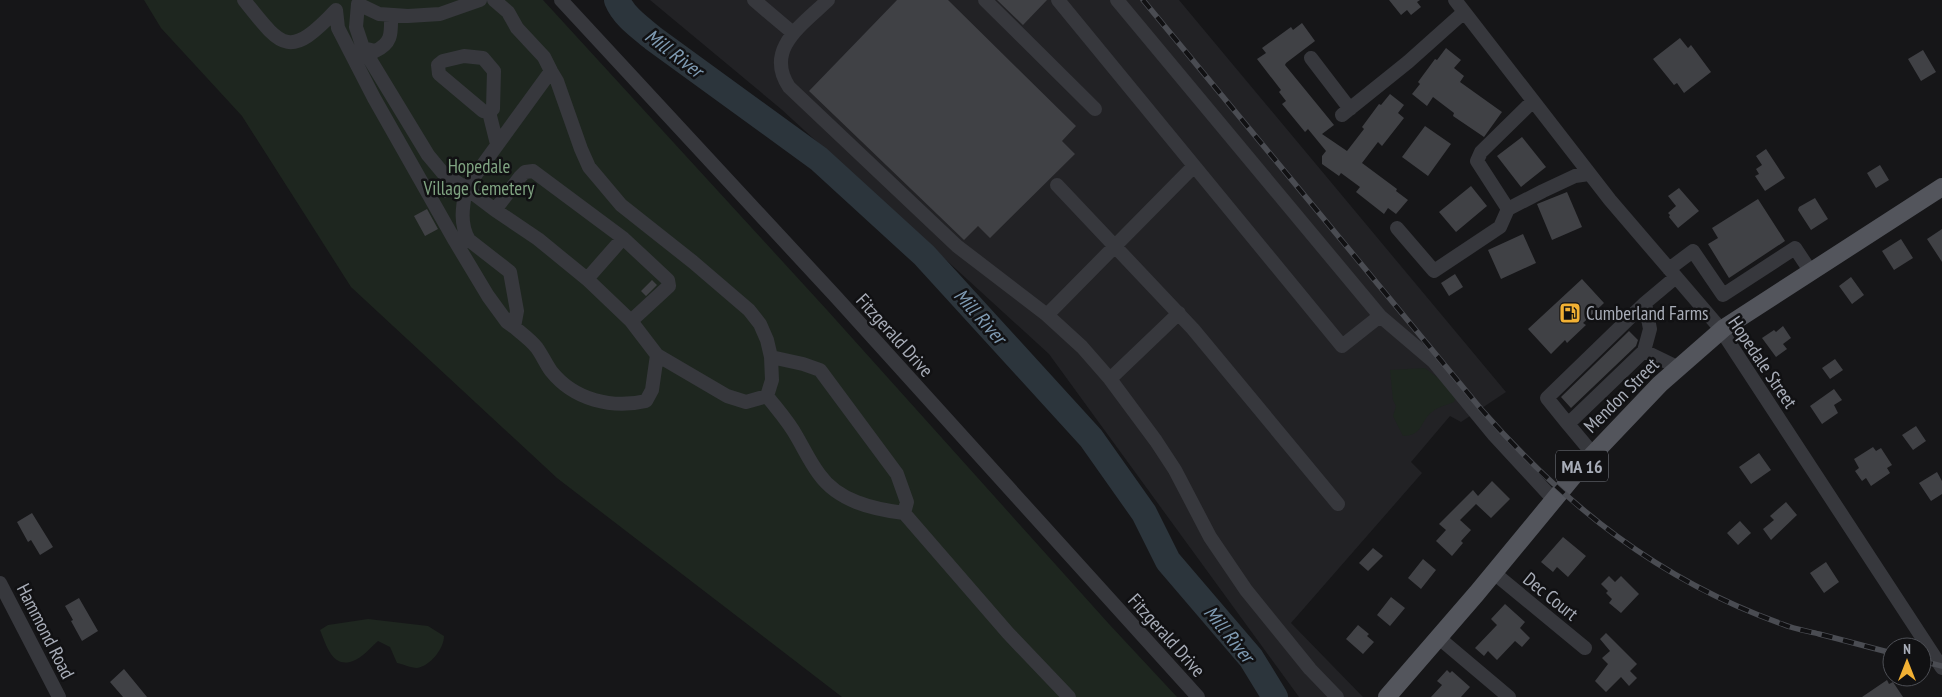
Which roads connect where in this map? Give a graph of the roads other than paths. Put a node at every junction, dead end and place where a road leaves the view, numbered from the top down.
1 (244, 0) edge
2 (480, 0) edge
3 (494, 0) edge
4 (561, 0) edge
5 (754, 0) edge
6 (828, 0) edge
7 (985, 0) edge
8 (1058, 0) edge
9 (1117, 0) edge
10 (1455, 0) edge
11 (356, 2) edge
12 (332, 5) edge
13 (1464, 12) junction
14 (391, 15) junction
15 (356, 28) junction
16 (793, 33) junction
17 (363, 48) junction
18 (1311, 58) dead end
19 (551, 71) junction
20 (1533, 100) junction
21 (1096, 109) dead end
22 (489, 112) junction
23 (498, 144) junction
24 (1194, 166) junction
25 (1590, 174) junction
26 (1057, 186) dead end
27 (1942, 187) edge
28 (466, 188) junction
29 (1508, 209) junction
30 (495, 210) junction
31 (1397, 228) dead end
32 (622, 238) junction
33 (1115, 246) junction
34 (1811, 272) junction
35 (1672, 273) junction
36 (587, 279) junction
37 (1646, 303) junction
38 (1179, 312) junction
39 (1046, 315) junction
40 (1380, 316) junction
41 (631, 321) junction
42 (514, 327) junction
43 (1721, 331) junction
44 (1644, 351) junction
45 (657, 355) junction
46 (771, 357) junction
47 (1679, 368) junction
48 (1110, 378) junction
49 (768, 396) junction
50 (1568, 424) junction
51 (1593, 454) junction
52 (1554, 500) junction
53 (1338, 504) dead end
54 (904, 513) junction
55 (1494, 573) junction
56 (0, 583) edge
57 (1439, 638) junction
58 (1585, 648) dead end
59 (1942, 668) edge
60 (59, 697) edge
61 (1069, 697) edge
62 (1198, 697) edge
63 (1337, 697) edge
64 (1387, 697) edge
65 (1509, 697) edge

1 - 12 street
2 - 14 street
3 - 19 street
4 - 62 street, Fitzgerald Drive
5 - 16 street
6 - 16 street
7 - 21 street
8 - 24 street
9 - 40 street
10 - 13 street, Hopedale Street
11 - 14 street
11 - 15 street
12 - 15 street
12 - 42 street
13 - 18 street
13 - 20 street, Hopedale Street
14 - 17 street
15 - 17 street
16 - 39 street
17 - 28 street
19 - 23 street
19 - 46 street
20 - 25 street, Hopedale Street
20 - 29 street
22 - 22 street
22 - 23 street
23 - 28 street
24 - 33 street
24 - 40 street
25 - 29 street
25 - 35 street, Hopedale Street
26 - 33 street
27 - 34 main road, Mendon Street / MA 16
28 - 30 street
28 - 42 street
29 - 31 street
30 - 32 street
30 - 36 street
32 - 36 street
32 - 41 street
33 - 38 street
33 - 39 street
34 - 35 street
34 - 43 main road, Mendon Street / MA 16
35 - 37 street
35 - 43 street, Hopedale Street
36 - 41 street
37 - 44 street
37 - 50 street
38 - 48 street
38 - 53 street
39 - 48 street
40 - 52 street
41 - 45 street
42 - 45 street
43 - 47 main road, Mendon Street / MA 16
43 - 59 street, Hopedale Street
44 - 47 street
44 - 50 street
45 - 49 street
46 - 49 street
46 - 54 street
47 - 51 main road, Mendon Street / MA 16
48 - 63 street
49 - 54 street
50 - 51 street
51 - 52 main road, Mendon Street / MA 16
52 - 55 main road, Mendon Street / MA 16
54 - 61 street
55 - 57 main road, Mendon Street / MA 16
55 - 58 street, Dec Court
56 - 60 street, Hammond Road
57 - 64 main road, Mendon Street / MA 16
57 - 65 street

